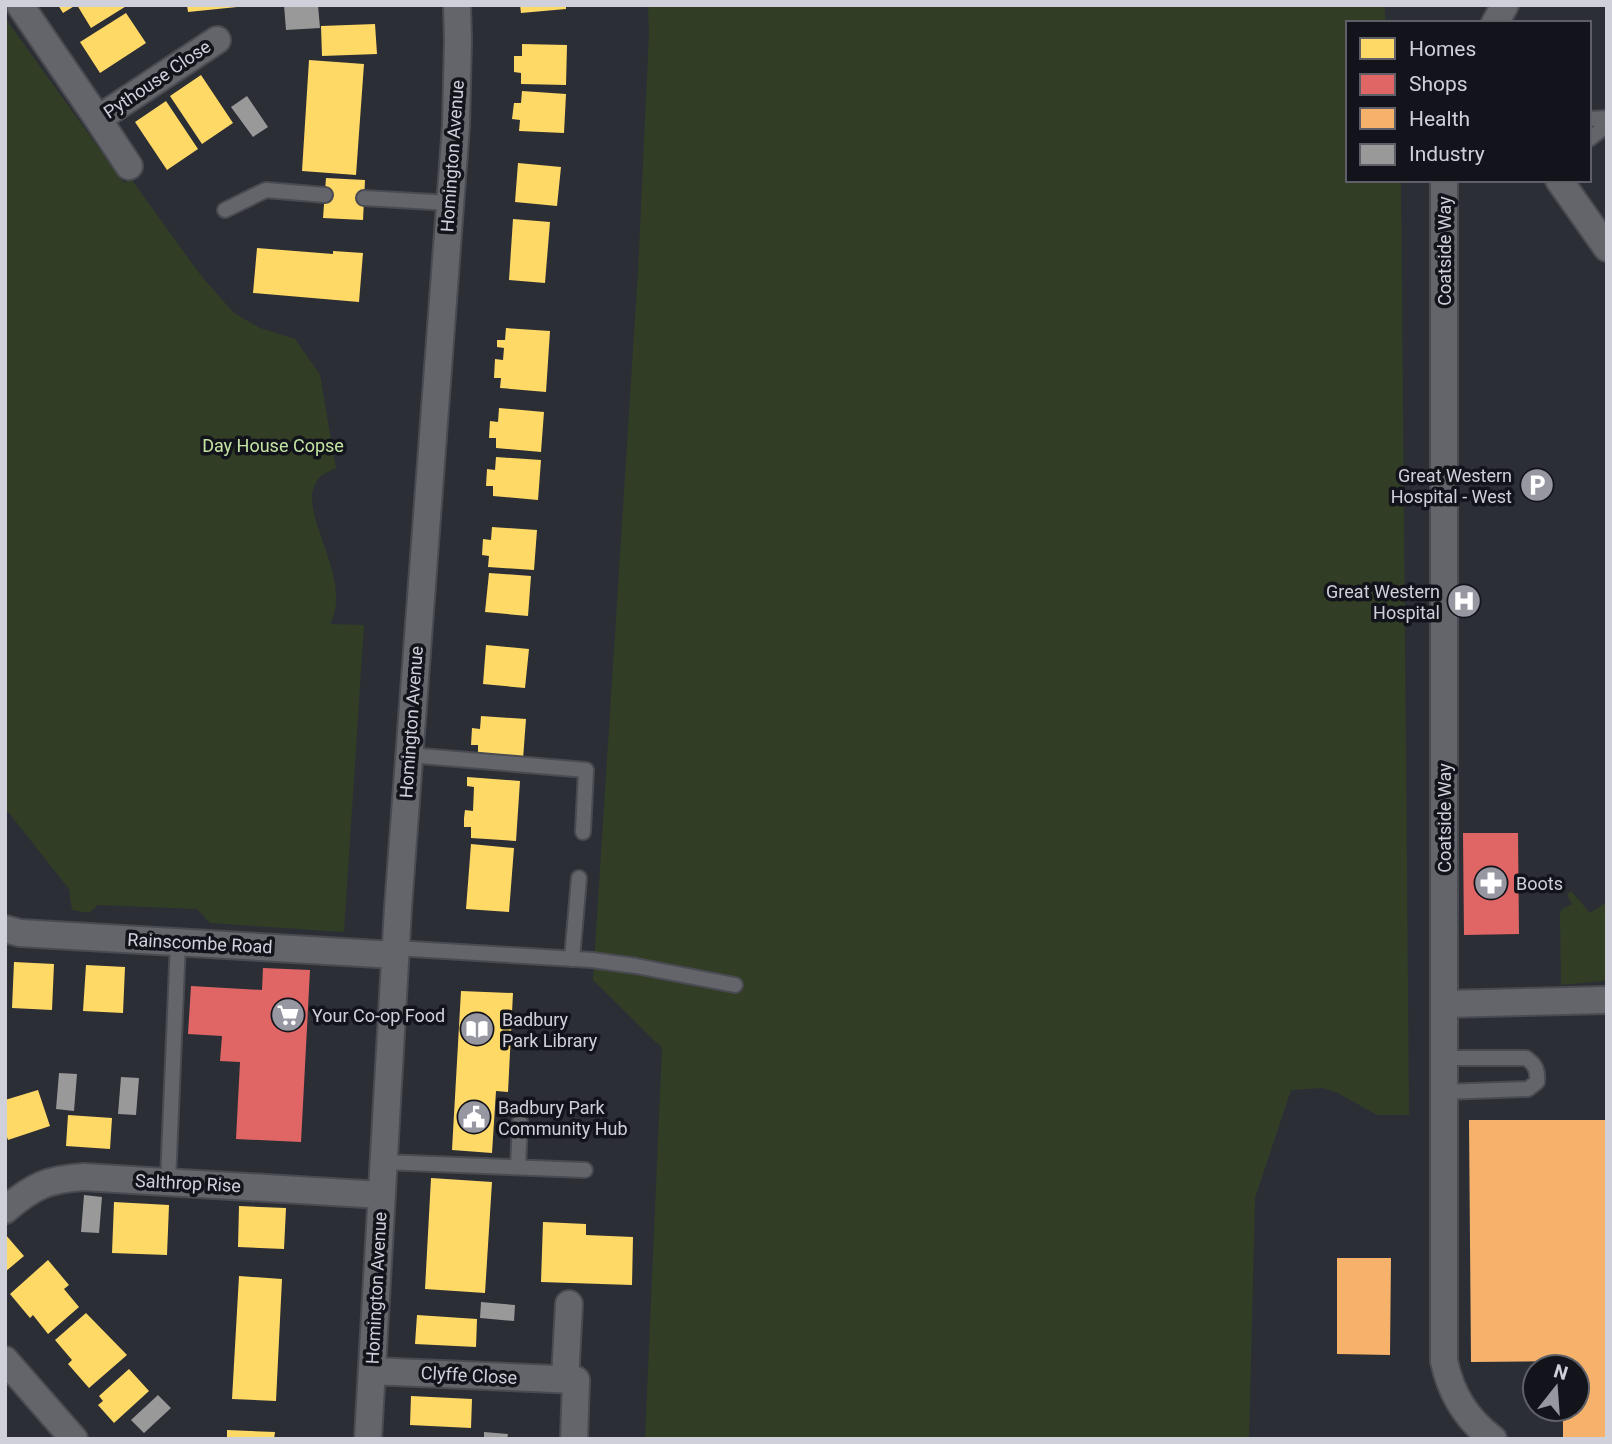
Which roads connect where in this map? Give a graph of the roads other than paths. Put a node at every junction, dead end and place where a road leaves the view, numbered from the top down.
1 (20, 5) edge
2 (457, 5) edge
3 (1505, 5) edge
4 (1496, 21) edge
5 (217, 40) dead end
6 (98, 119) junction
7 (1607, 119) edge
8 (1591, 138) edge
9 (129, 166) dead end
10 (1444, 182) edge
11 (1560, 182) edge
12 (325, 195) dead end
13 (364, 198) dead end
14 (450, 203) junction
15 (225, 211) dead end
16 (1607, 248) edge
17 (409, 755) junction
18 (583, 832) dead end
19 (579, 878) dead end
20 (5, 929) edge
21 (178, 942) junction
22 (395, 952) junction
23 (572, 959) junction
24 (736, 985) dead end
25 (1607, 1000) edge
26 (1444, 1004) junction
27 (1444, 1058) junction
28 (1443, 1092) junction
29 (520, 1122) dead end
30 (383, 1162) junction
31 (518, 1167) junction
32 (585, 1170) dead end
33 (167, 1181) junction
34 (381, 1195) junction
35 (5, 1210) edge
36 (569, 1304) dead end
37 (5, 1360) edge
38 (372, 1371) junction
39 (565, 1380) junction
40 (74, 1439) edge
41 (368, 1439) edge
42 (574, 1439) edge
43 (1493, 1439) edge

1 - 6 street, Pythouse Close
2 - 14 street, Homington Avenue
3 - 4 street
5 - 6 street, Pythouse Close
6 - 9 street, Pythouse Close
7 - 8 lane
10 - 26 street, Coatside Way
11 - 16 street
12 - 15 lane
13 - 14 lane
14 - 17 street, Homington Avenue
17 - 18 lane
17 - 22 street, Homington Avenue
19 - 23 lane
20 - 21 street, Rainscombe Road
21 - 22 street, Rainscombe Road
21 - 33 lane
22 - 23 lane
22 - 30 street, Homington Avenue
23 - 24 lane
25 - 26 street
26 - 27 street, Coatside Way
27 - 28 street, Coatside Way
27 - 28 lane
28 - 43 street, Coatside Way
29 - 31 lane
30 - 31 lane
30 - 34 street, Homington Avenue
31 - 32 lane
33 - 34 street, Salthrop Rise
33 - 35 street, Salthrop Rise
34 - 38 street, Homington Avenue
36 - 39 street
37 - 40 street
38 - 39 street, Clyffe Close
38 - 41 street, Homington Avenue
39 - 42 street

